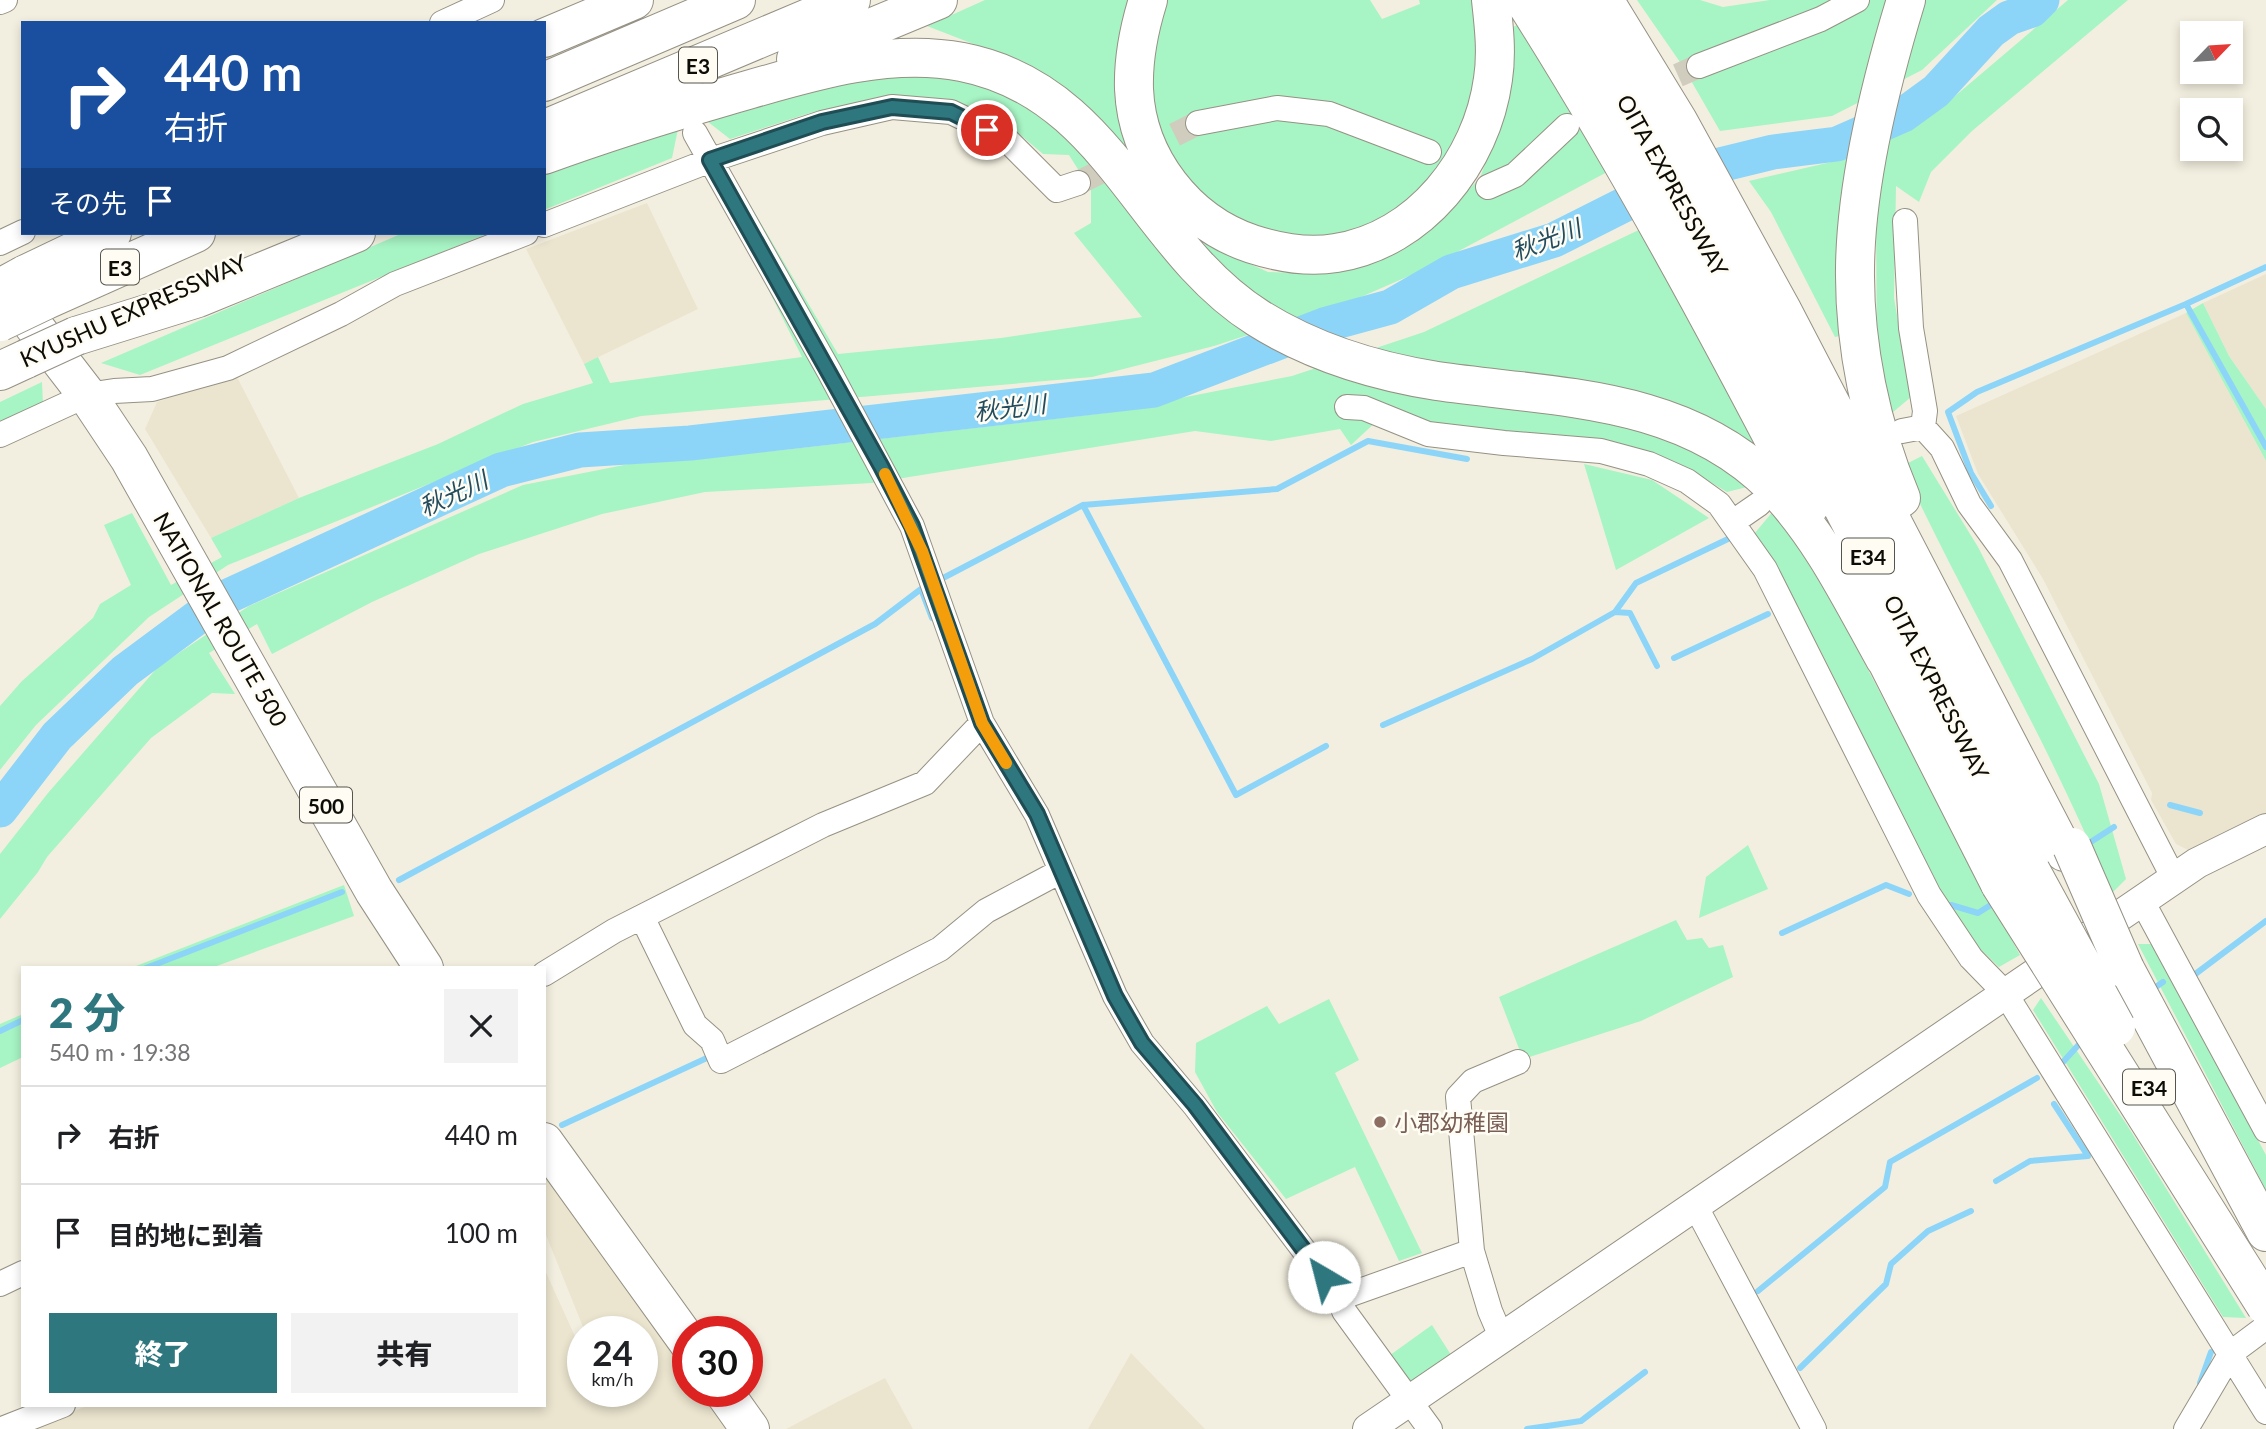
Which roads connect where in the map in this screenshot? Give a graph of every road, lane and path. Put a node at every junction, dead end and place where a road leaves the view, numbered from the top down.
1 (5, 0) edge
2 (492, 0) edge
3 (634, 0) edge
4 (736, 0) edge
5 (852, 0) edge
6 (938, 0) edge
7 (1148, 0) edge
8 (1491, 0) edge
9 (1524, 0) edge
10 (1565, 0) edge
11 (1604, 0) edge
12 (1619, 0) edge
13 (1857, 0) edge
14 (0, 2) edge
15 (1902, 14) edge
16 (446, 21) edge
17 (546, 37) edge
18 (1699, 65) tunnel mouth
19 (546, 81) edge
20 (654, 117) junction
21 (1198, 123) tunnel mouth
22 (1567, 126) dead end
23 (546, 129) edge
24 (1656, 129) junction
25 (695, 133) dead end
26 (1429, 152) dead end
27 (546, 154) edge
28 (710, 160) junction
29 (1078, 183) tunnel mouth
30 (1488, 187) dead end
31 (1905, 221) dead end
32 (546, 224) edge
33 (21, 233) edge
34 (109, 235) edge
35 (189, 235) edge
36 (301, 235) edge
37 (351, 235) edge
38 (521, 235) edge
39 (1716, 236) junction
40 (0, 243) edge
41 (17, 287) edge
42 (0, 322) edge
43 (76, 336) junction
44 (13, 365) edge
45 (87, 395) junction
46 (1348, 407) dead end
47 (0, 435) edge
48 (1759, 504) dead end
49 (1734, 522) junction
50 (1885, 659) junction
51 (982, 723) junction
52 (2266, 829) edge
53 (2068, 850) junction
54 (1061, 871) junction
55 (2016, 878) junction
56 (2174, 879) junction
57 (2142, 901) junction
58 (642, 917) junction
59 (423, 966) edge
60 (546, 973) edge
61 (2005, 992) junction
62 (1518, 1062) dead end
63 (2266, 1130) edge
64 (546, 1145) edge
65 (1696, 1207) junction
66 (2266, 1232) edge
67 (1472, 1251) junction
68 (21, 1274) edge
69 (0, 1284) edge
70 (1340, 1298) junction
71 (2266, 1304) edge
72 (672, 1320) edge
73 (2266, 1327) edge
74 (1502, 1339) junction
75 (2231, 1353) junction
76 (1409, 1401) junction
77 (58, 1407) edge
78 (734, 1407) edge
79 (2266, 1412) edge
80 (2, 1429) edge
81 (750, 1429) edge
82 (1368, 1429) edge
83 (1430, 1429) edge
84 (1814, 1429) edge
85 (2186, 1429) edge

1 - 14 street
2 - 16 street
3 - 17 highway
4 - 19 highway, E3
5 - 23 highway, E3
6 - 20 highway
7 - 8 highway
9 - 24 highway
10 - 24 highway, OITA EXPRESSWAY / E34
11 - 24 highway, OITA EXPRESSWAY / E34
12 - 24 highway
13 - 18 street
15 - 53 highway
20 - 27 highway
20 - 50 highway
21 - 26 street
22 - 30 street
24 - 39 highway, OITA EXPRESSWAY / E34
25 - 28 street
28 - 29 street
28 - 32 street
28 - 51 street
31 - 56 street
33 - 40 street
34 - 41 highway
35 - 41 highway, KYUSHU EXPRESSWAY / E3
36 - 43 highway, KYUSHU EXPRESSWAY / E3
37 - 43 highway
38 - 45 street
39 - 50 highway
39 - 53 highway, OITA EXPRESSWAY / E34
39 - 55 highway, OITA EXPRESSWAY / E34
41 - 42 highway, KYUSHU EXPRESSWAY / E3, bridge
41 - 45 highway, NATIONAL ROUTE 500 / 500
43 - 44 highway, KYUSHU EXPRESSWAY / E3, bridge
45 - 47 street
45 - 59 highway, NATIONAL ROUTE 500 / 500
46 - 49 street
48 - 49 street
49 - 61 street
50 - 55 highway
51 - 54 street
51 - 58 street
52 - 56 street
53 - 66 highway, OITA EXPRESSWAY / E34, bridge
54 - 58 street
54 - 70 street
55 - 71 highway, bridge
56 - 57 street
57 - 61 street
57 - 63 street
58 - 60 street
61 - 65 street
61 - 75 street
62 - 67 street
64 - 72 highway
65 - 74 street
65 - 84 street
67 - 70 street
67 - 74 street
68 - 69 street
70 - 76 street
73 - 75 street
74 - 76 street
75 - 79 street
75 - 85 street
76 - 82 street
76 - 83 street
77 - 80 street
78 - 81 highway

